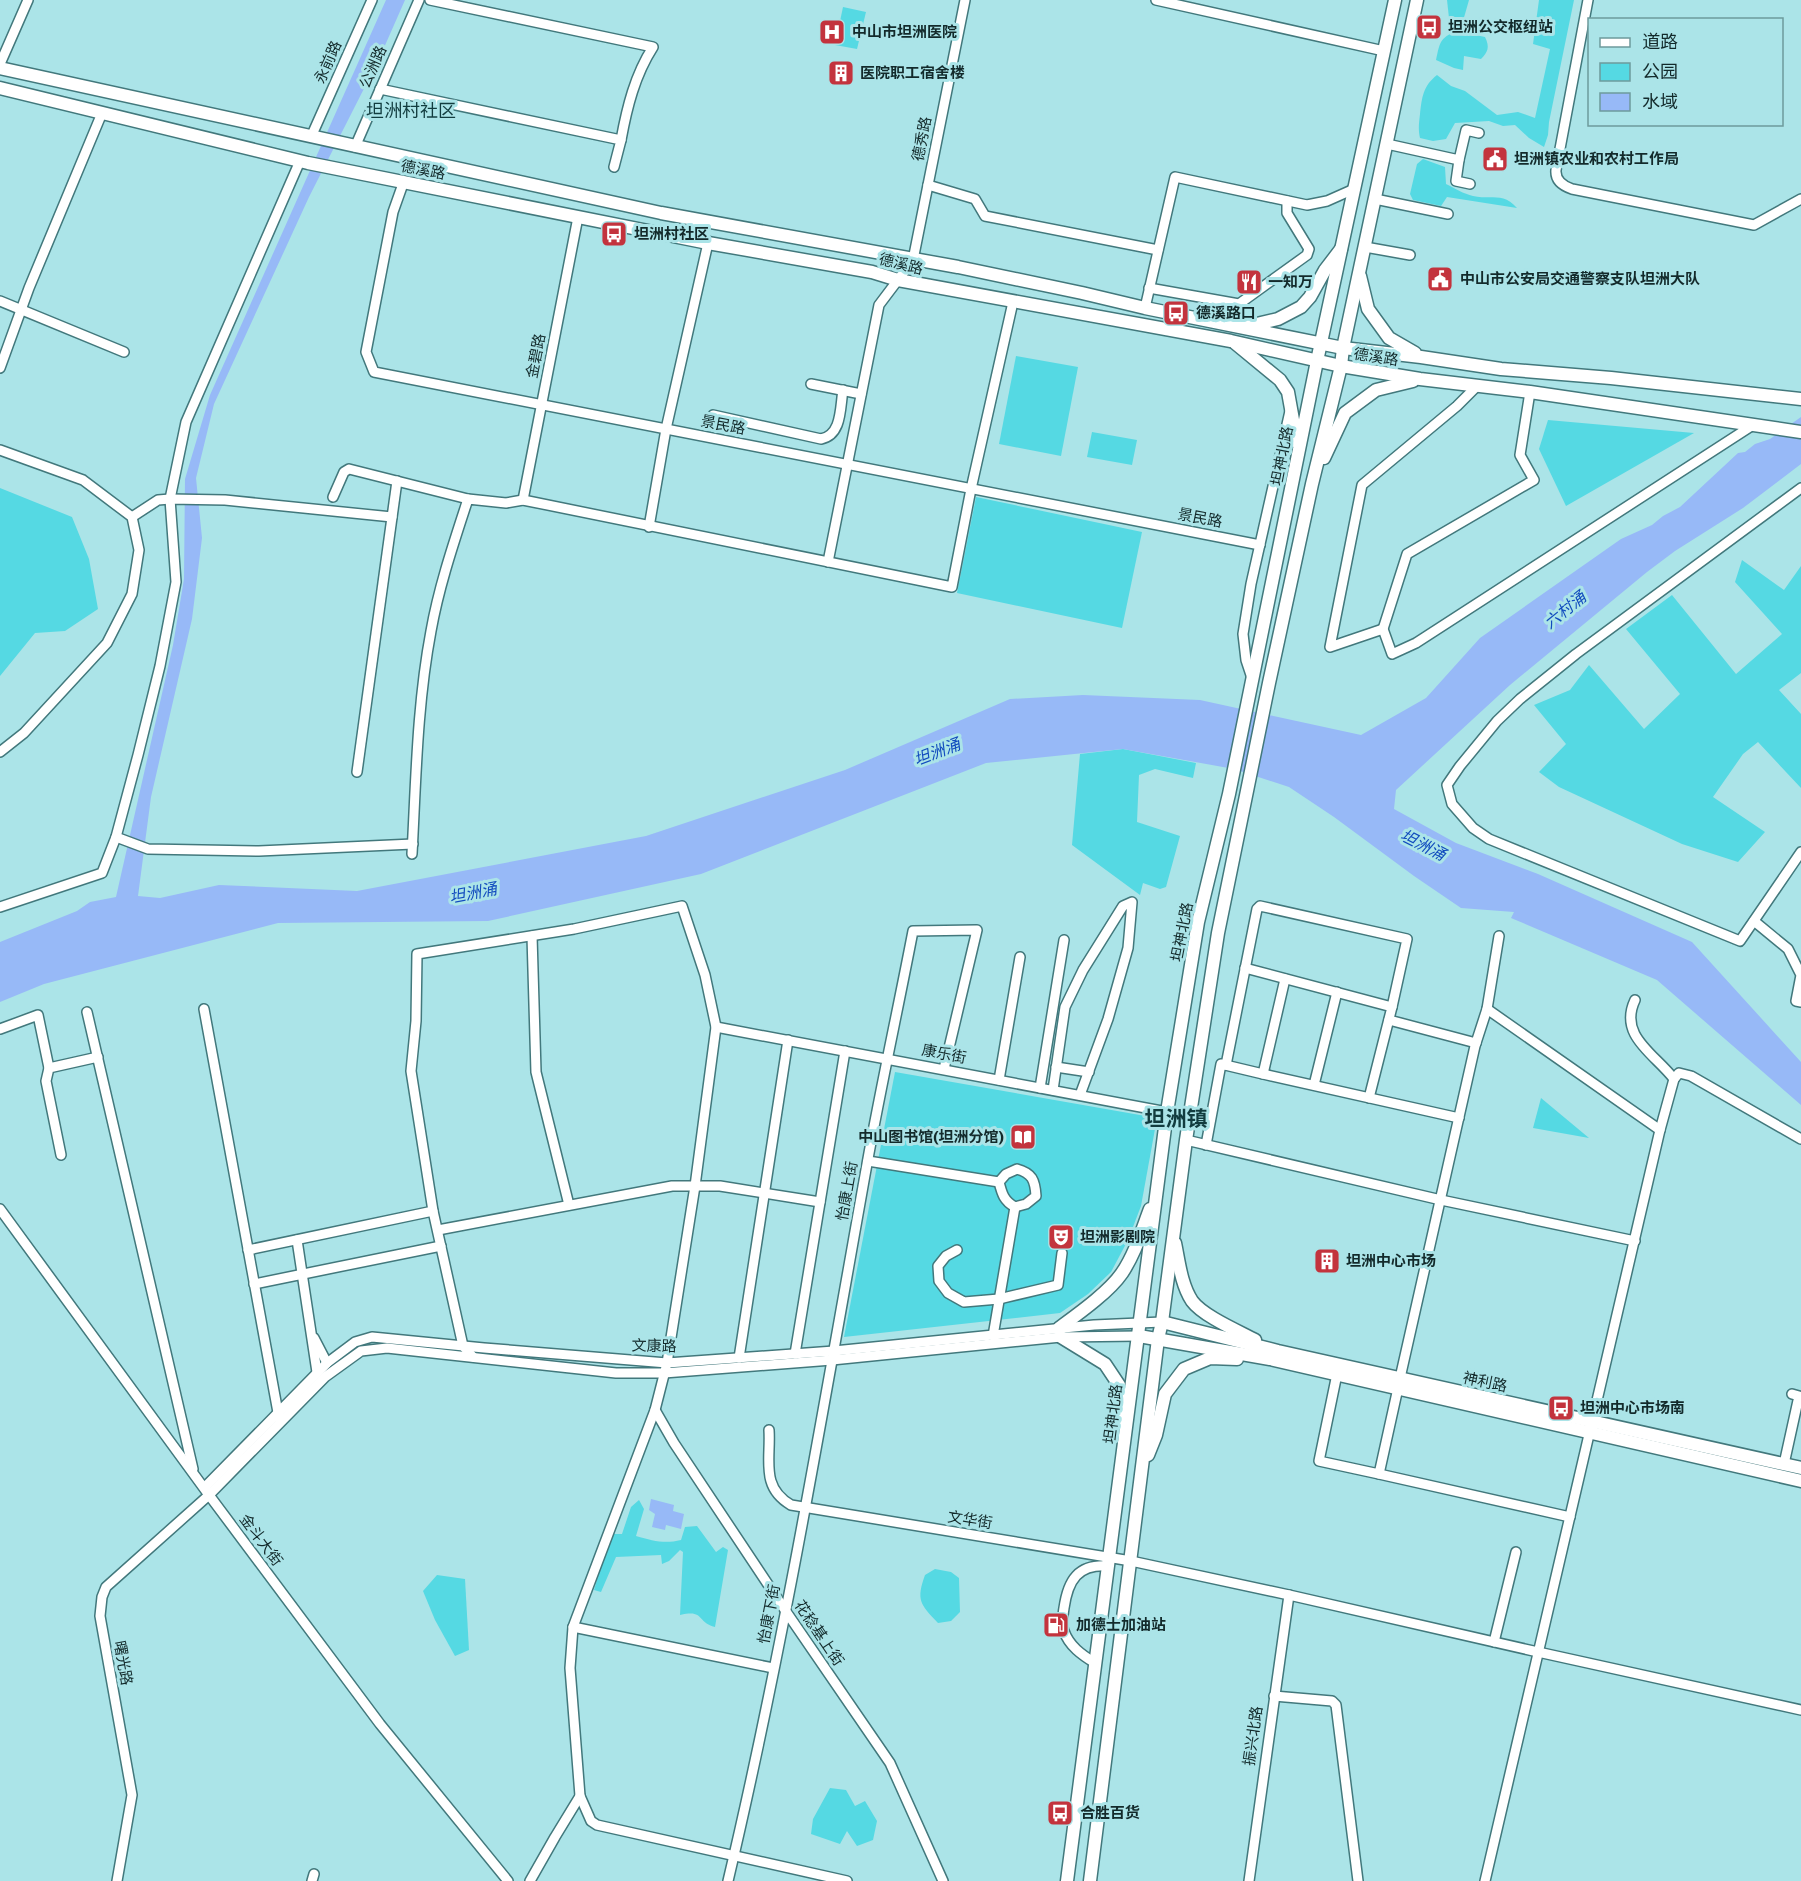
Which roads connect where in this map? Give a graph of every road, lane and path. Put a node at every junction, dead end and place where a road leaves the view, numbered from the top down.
1 (28, 0) edge
2 (372, 0) edge
3 (419, 0) edge
4 (430, 0) edge
5 (965, 0) edge
6 (1156, 0) edge
7 (1395, 0) edge
8 (1417, 0) edge
9 (1588, 0) edge
10 (1384, 51) junction
11 (0, 64) edge
12 (0, 68) edge
13 (0, 88) edge
14 (380, 89) junction
15 (102, 113) junction
16 (1479, 133) dead end
17 (314, 138) junction
18 (621, 140) junction
19 (1386, 144) junction
20 (352, 146) junction
21 (1459, 160) junction
22 (304, 162) junction
23 (614, 167) dead end
24 (404, 181) junction
25 (1470, 184) dead end
26 (928, 185) junction
27 (1354, 189) junction
28 (1375, 199) junction
29 (1801, 199) edge
30 (1287, 201) junction
31 (1448, 214) dead end
32 (578, 217) junction
33 (708, 243) junction
34 (1343, 246) junction
35 (1365, 247) junction
36 (1158, 250) junction
37 (1410, 255) dead end
38 (913, 260) junction
39 (1359, 273) junction
40 (898, 280) junction
41 (1149, 288) junction
42 (0, 302) edge
43 (1013, 302) junction
44 (1145, 308) junction
45 (21, 309) junction
46 (1234, 326) junction
47 (1231, 341) junction
48 (1322, 344) junction
49 (1343, 348) junction
50 (124, 352) dead end
51 (1421, 357) junction
52 (1317, 361) junction
53 (1341, 366) junction
54 (0, 368) edge
55 (1420, 380) junction
56 (811, 384) dead end
57 (1477, 386) junction
58 (843, 390) junction
59 (1530, 392) junction
60 (861, 394) junction
61 (1799, 397) edge
62 (541, 404) junction
63 (1291, 405) junction
64 (713, 415) dead end
65 (1753, 425) junction
66 (666, 429) junction
67 (773, 429) junction
68 (1801, 432) edge
69 (768, 449) junction
70 (0, 450) edge
71 (1299, 452) junction
72 (847, 465) junction
73 (397, 481) junction
74 (1312, 483) junction
75 (1801, 488) edge
76 (971, 489) junction
77 (333, 497) dead end
78 (170, 499) junction
79 (468, 499) junction
80 (523, 500) junction
81 (132, 517) junction
82 (392, 517) junction
83 (649, 526) junction
84 (1260, 545) junction
85 (828, 562) junction
86 (1383, 629) junction
87 (1252, 678) junction
88 (0, 752) edge
89 (357, 772) dead end
90 (116, 837) junction
91 (1801, 852) edge
92 (0, 907) edge
93 (1754, 921) junction
94 (532, 936) junction
95 (1499, 936) dead end
96 (1064, 940) dead end
97 (1020, 957) dead end
98 (1245, 968) junction
99 (1285, 979) junction
100 (1337, 992) junction
101 (1635, 1000) dead end
102 (1801, 1002) edge
103 (1392, 1007) junction
104 (204, 1009) dead end
105 (1486, 1009) junction
106 (87, 1012) dead end
107 (1389, 1020) junction
108 (716, 1027) junction
109 (0, 1029) edge
110 (788, 1040) junction
111 (1476, 1043) junction
112 (845, 1051) junction
113 (98, 1057) junction
114 (889, 1059) junction
115 (1226, 1065) junction
116 (49, 1068) junction
117 (1056, 1068) junction
118 (944, 1070) junction
119 (1089, 1072) junction
120 (1263, 1074) junction
121 (1674, 1079) junction
122 (999, 1080) junction
123 (1314, 1085) junction
124 (1040, 1088) junction
125 (1053, 1090) junction
126 (1080, 1095) junction
127 (1369, 1098) junction
128 (1167, 1112) junction
129 (1459, 1118) junction
130 (1660, 1130) junction
131 (1801, 1139) edge
132 (1186, 1140) junction
133 (1206, 1145) junction
134 (61, 1155) dead end
135 (868, 1161) junction
136 (999, 1182) junction
137 (695, 1186) junction
138 (1157, 1191) junction
139 (764, 1193) junction
140 (1441, 1200) junction
141 (820, 1202) junction
142 (569, 1205) junction
143 (1015, 1207) junction
144 (0, 1209) edge
145 (433, 1211) junction
146 (438, 1230) junction
147 (1173, 1232) junction
148 (297, 1240) junction
149 (1635, 1241) junction
150 (441, 1246) junction
151 (248, 1250) junction
152 (957, 1250) dead end
153 (1062, 1253) dead end
154 (302, 1274) junction
155 (254, 1284) junction
156 (999, 1299) junction
157 (1140, 1322) junction
158 (1162, 1322) junction
159 (1060, 1332) junction
160 (311, 1333) junction
161 (993, 1336) junction
162 (1139, 1336) junction
163 (1158, 1339) junction
164 (463, 1346) junction
165 (795, 1354) junction
166 (1274, 1355) junction
167 (833, 1356) junction
168 (473, 1358) junction
169 (739, 1358) junction
170 (327, 1363) junction
171 (667, 1363) junction
172 (317, 1372) junction
173 (664, 1373) junction
174 (1337, 1374) junction
175 (1399, 1383) junction
176 (1792, 1394) dead end
177 (655, 1410) junction
178 (279, 1418) junction
179 (1591, 1426) junction
180 (769, 1430) dead end
181 (1124, 1448) junction
182 (1784, 1464) junction
183 (1801, 1467) edge
184 (1142, 1470) junction
185 (194, 1472) junction
186 (1379, 1474) junction
187 (1801, 1481) edge
188 (207, 1491) junction
189 (804, 1508) junction
190 (1570, 1518) junction
191 (1516, 1552) dead end
192 (1131, 1561) junction
193 (1109, 1562) junction
194 (1289, 1595) junction
195 (785, 1610) junction
196 (573, 1627) junction
197 (1494, 1642) junction
198 (1538, 1652) junction
199 (1095, 1663) junction
200 (773, 1668) junction
201 (1274, 1696) junction
202 (1801, 1710) edge
203 (580, 1796) junction
204 (733, 1857) junction
205 (117, 1881) edge
206 (508, 1881) edge
207 (530, 1881) edge
208 (728, 1881) edge
209 (847, 1881) edge
210 (943, 1881) edge
211 (1066, 1881) edge
212 (1090, 1881) edge
213 (1249, 1881) edge
214 (1358, 1881) edge
215 (1485, 1881) edge

1 - 11 street
2 - 17 street, 永前路
3 - 14 street, 公洲路
4 - 18 street
5 - 26 street, 德秀路
6 - 10 street
7 - 10 main road, 坦神北路
8 - 19 main road
9 - 29 street
10 - 27 main road, 坦神北路
12 - 17 main road, 德溪路
13 - 15 main road, 德溪路
14 - 18 street
14 - 20 street, 公洲路
15 - 22 main road, 德溪路
15 - 45 street
16 - 21 street
17 - 20 main road, 德溪路
18 - 23 street
19 - 21 street
19 - 28 main road
20 - 38 main road, 德溪路
21 - 25 street
22 - 24 main road, 德溪路
22 - 78 street
24 - 32 main road, 德溪路
24 - 62 street, 景民路
26 - 36 street
26 - 38 street, 德秀路
27 - 30 street
27 - 34 main road, 坦神北路
28 - 31 street
28 - 35 main road
30 - 36 street
30 - 41 street
32 - 33 main road, 德溪路
32 - 62 street, 金碧路
33 - 40 main road, 德溪路
33 - 66 street
34 - 46 main road
34 - 48 main road, 坦神北路
35 - 37 street
35 - 39 main road
36 - 41 street
38 - 40 street, 德秀路
38 - 44 main road, 德溪路
39 - 49 main road
39 - 51 main road
40 - 43 main road, 德溪路
40 - 60 street, 德秀路
41 - 44 street
42 - 45 street
43 - 47 main road, 德溪路
43 - 76 street
44 - 46 main road, 德溪路
45 - 50 street
45 - 54 street
46 - 48 main road, 德溪路
47 - 52 main road, 德溪路
47 - 63 main road
48 - 49 main road, 德溪路
48 - 52 main road, 坦神北路
49 - 51 main road, 德溪路
49 - 53 main road
51 - 61 main road, 德溪路
52 - 53 main road, 德溪路
52 - 71 main road, 坦神北路
53 - 55 main road, 德溪路
53 - 74 main road
55 - 57 main road, 德溪路
55 - 74 main road
56 - 58 street
57 - 59 main road, 德溪路
57 - 86 street
58 - 60 street
58 - 67 street
59 - 65 main road, 德溪路
59 - 86 street
60 - 72 street, 德秀路
62 - 66 street, 景民路
62 - 80 street, 金碧路
63 - 71 main road
63 - 84 street
64 - 67 street
65 - 68 main road, 德溪路
65 - 86 street
66 - 69 street, 景民路
66 - 83 street
67 - 69 street
69 - 72 street, 景民路
70 - 81 street
71 - 87 main road, 坦神北路
72 - 76 street, 景民路
72 - 85 street, 德秀路
73 - 77 street
73 - 79 street
73 - 82 street
74 - 132 main road
75 - 93 street
76 - 84 street, 景民路
76 - 85 street
78 - 81 street
78 - 82 street
78 - 90 street
79 - 80 street
79 - 90 street
80 - 83 street
81 - 88 street
82 - 89 street
83 - 85 street
84 - 87 street
87 - 128 main road, 坦神北路
90 - 92 street
91 - 93 street
93 - 102 street
94 - 108 street
94 - 142 street
94 - 145 street
95 - 105 street
96 - 124 street
97 - 122 street
98 - 99 street
98 - 103 street
98 - 115 street
99 - 100 street
99 - 120 street
100 - 103 street
100 - 123 street
101 - 121 street
103 - 107 street
104 - 151 street
105 - 111 street
105 - 130 street
106 - 113 street
107 - 111 street
107 - 127 street
108 - 110 street, 康乐街
108 - 137 street
109 - 116 street
110 - 112 street, 康乐街
110 - 139 street
111 - 129 street
112 - 114 street, 康乐街
112 - 141 street
113 - 116 street
113 - 185 street
114 - 118 street, 康乐街
114 - 118 street, 怡康上街
114 - 135 street, 怡康上街
115 - 120 street
115 - 133 street
116 - 134 street
117 - 119 street
117 - 119 street
117 - 125 street
118 - 122 street, 康乐街
119 - 126 street
120 - 123 street
121 - 130 street
121 - 131 street
122 - 124 street, 康乐街
123 - 127 street
124 - 125 street, 康乐街
125 - 126 street, 康乐街
126 - 128 street, 康乐街
127 - 129 street
128 - 138 main road, 坦神北路
129 - 140 street
130 - 149 street
132 - 133 street
132 - 147 main road
133 - 140 street
135 - 136 street
135 - 167 street, 怡康上街
136 - 143 street
136 - 143 street
137 - 139 street
137 - 142 street
137 - 171 street
138 - 157 main road, 坦神北路
138 - 159 main road
139 - 141 street
139 - 169 street
140 - 149 street
140 - 175 street
141 - 165 street
142 - 146 street
143 - 156 street
144 - 185 street, 金斗大街
145 - 146 street
145 - 148 street
146 - 150 street
147 - 158 main road
147 - 166 main road
148 - 151 street
148 - 154 street
149 - 179 street
150 - 154 street
150 - 164 street
151 - 155 street
152 - 156 street
153 - 156 street
154 - 155 street
154 - 160 street
155 - 178 street
156 - 161 street
157 - 158 street, 文康路
157 - 159 street, 文康路
157 - 162 main road, 坦神北路
158 - 163 main road
158 - 166 main road, 神利路
159 - 161 street, 文康路
159 - 162 street
159 - 167 street
159 - 181 main road
160 - 170 street
160 - 172 street
161 - 167 street, 文康路
162 - 163 main road
162 - 181 main road, 坦神北路
163 - 166 main road
163 - 184 main road
164 - 168 street
164 - 170 street, 文康路
164 - 171 street, 文康路
165 - 167 street, 文康路
165 - 169 street, 文康路
166 - 174 main road
166 - 175 main road, 神利路
166 - 184 main road
167 - 173 street
167 - 189 street, 怡康下街
168 - 173 street
168 - 178 street
169 - 171 street, 文康路
170 - 172 street, 文康路
171 - 173 street
172 - 178 street, 文康路
173 - 177 street
174 - 175 main road
174 - 186 street
175 - 179 main road, 神利路
175 - 186 street
176 - 182 street
177 - 195 street, 花稔基上街
177 - 196 street
178 - 188 street, 曙光路
179 - 182 main road, 神利路
179 - 187 main road
179 - 190 street
180 - 189 street, 文华街
181 - 193 main road, 坦神北路
182 - 183 main road, 神利路
184 - 192 main road
185 - 188 street, 金斗大街
186 - 190 street
188 - 205 street, 曙光路
188 - 206 street, 金斗大街
189 - 193 street, 文华街
189 - 195 street, 怡康下街
190 - 198 street
191 - 197 street
192 - 193 street, 文华街
192 - 194 street, 文华街
192 - 212 main road
193 - 199 main road, 坦神北路
193 - 199 street
194 - 197 street, 文华街
194 - 201 street, 振兴北路
195 - 200 street, 怡康下街
195 - 210 street, 花稔基上街
196 - 200 street
196 - 203 street
197 - 198 street, 文华街
198 - 202 street, 文华街
198 - 215 street
199 - 211 main road, 坦神北路
200 - 204 street, 怡康下街
201 - 213 street, 振兴北路
201 - 214 street
203 - 204 street
203 - 207 street
204 - 208 street, 怡康下街
204 - 209 street

